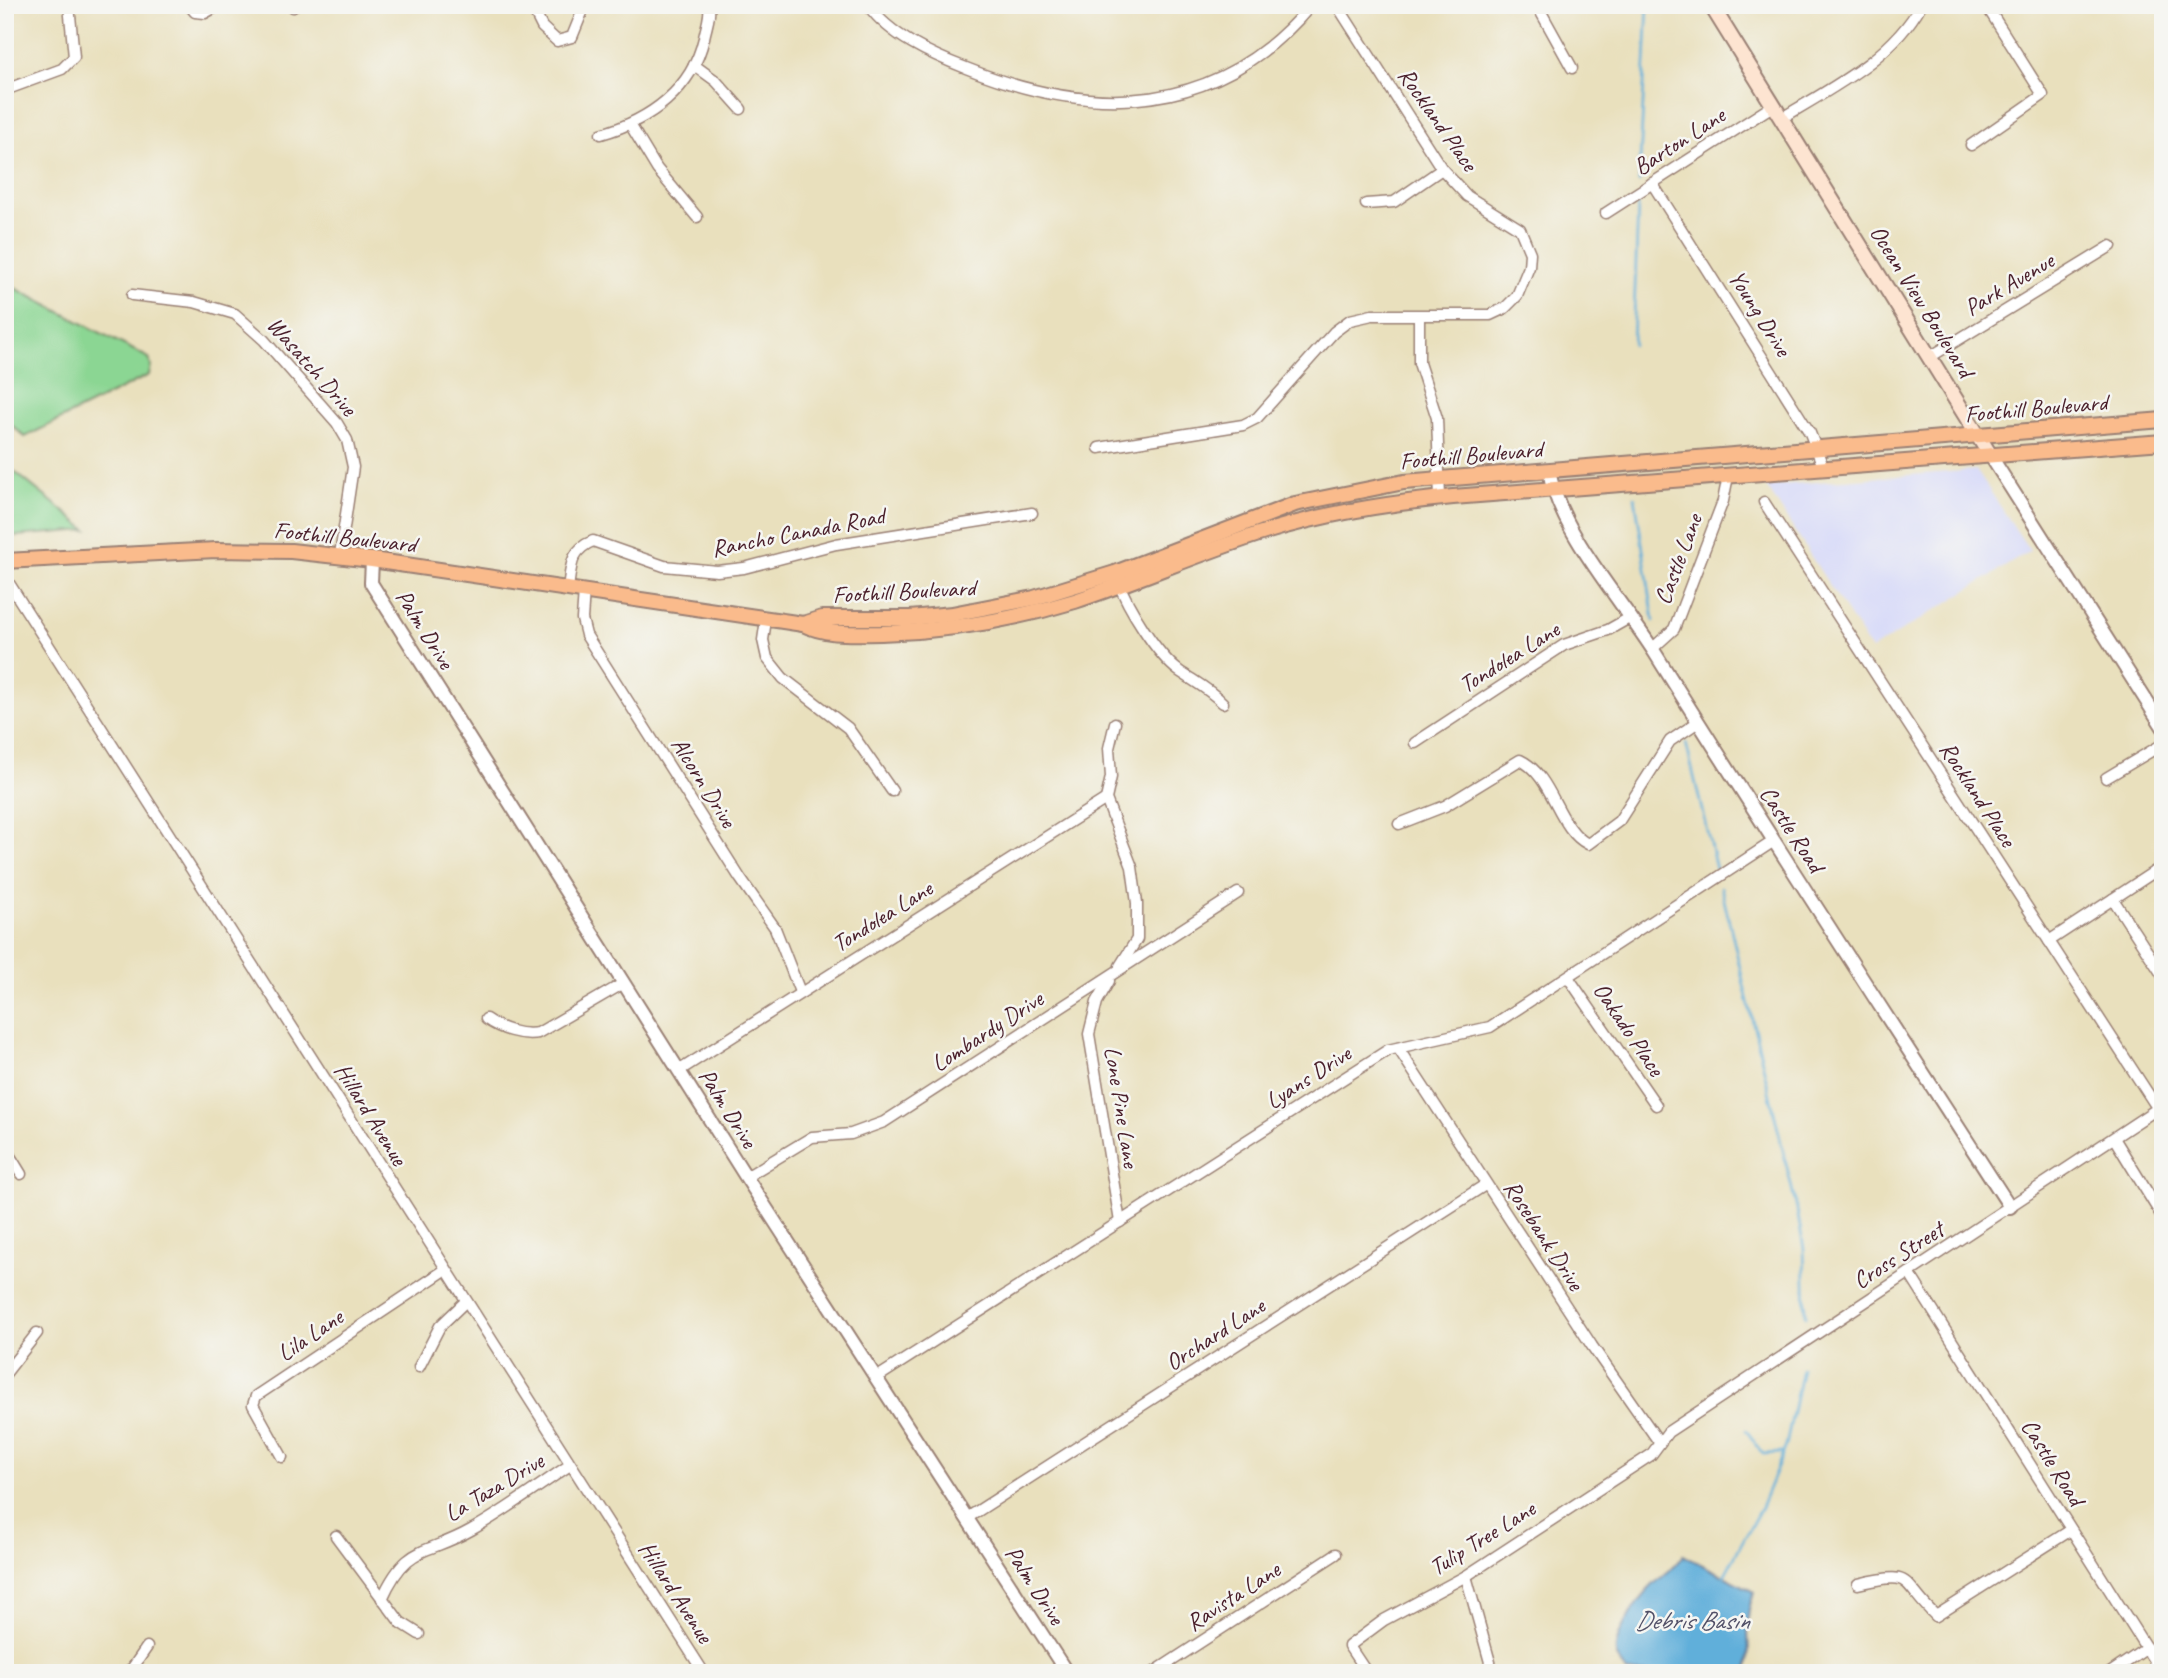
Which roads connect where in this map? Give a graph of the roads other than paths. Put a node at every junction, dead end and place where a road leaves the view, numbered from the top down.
1 (69, 5) edge
2 (188, 5) edge
3 (219, 5) edge
4 (531, 5) edge
5 (586, 5) edge
6 (709, 5) edge
7 (868, 5) edge
8 (1311, 5) edge
9 (1337, 5) edge
10 (1537, 5) edge
11 (1711, 5) edge
12 (1922, 5) edge
13 (1986, 5) edge
14 (694, 65) junction
15 (1572, 68) dead end
16 (5, 90) edge
17 (741, 109) dead end
18 (1778, 111) junction
19 (631, 126) junction
20 (601, 134) dead end
21 (1972, 145) dead end
22 (1442, 169) junction
23 (1652, 183) junction
24 (1366, 204) dead end
25 (1606, 213) dead end
26 (697, 217) dead end
27 (2111, 246) dead end
28 (132, 295) dead end
29 (1419, 316) junction
30 (1930, 357) junction
31 (2163, 420) edge
32 (1980, 437) junction
33 (2163, 442) edge
34 (1818, 447) junction
35 (1099, 448) dead end
36 (1990, 456) junction
37 (1824, 469) junction
38 (1549, 470) junction
39 (1728, 476) junction
40 (1439, 479) junction
41 (1552, 489) junction
42 (1440, 498) junction
43 (1764, 502) dead end
44 (1032, 513) dead end
45 (1219, 540) junction
46 (340, 555) junction
47 (372, 560) junction
48 (5, 561) edge
49 (5, 577) edge
50 (1117, 579) junction
51 (568, 589) junction
52 (584, 592) junction
53 (1631, 617) junction
54 (766, 620) junction
55 (1652, 649) junction
56 (1223, 703) dead end
57 (1698, 722) junction
58 (1115, 723) dead end
59 (2163, 727) edge
60 (1415, 743) dead end
61 (2163, 744) edge
62 (2106, 778) dead end
63 (891, 791) dead end
64 (1107, 799) junction
65 (1399, 824) dead end
66 (1774, 841) junction
67 (2163, 866) edge
68 (1238, 893) dead end
69 (2113, 899) junction
70 (2049, 941) junction
71 (1113, 975) junction
72 (1568, 976) junction
73 (2163, 976) edge
74 (624, 983) junction
75 (800, 992) junction
76 (486, 1019) dead end
77 (1398, 1048) junction
78 (680, 1070) junction
79 (1656, 1105) dead end
80 (2160, 1107) edge
81 (2114, 1138) junction
82 (5, 1148) edge
83 (21, 1174) dead end
84 (747, 1177) junction
85 (1485, 1185) junction
86 (2010, 1207) junction
87 (2163, 1218) edge
88 (1120, 1222) junction
89 (445, 1270) junction
90 (1909, 1273) junction
91 (465, 1302) junction
92 (37, 1333) dead end
93 (419, 1367) dead end
94 (5, 1374) edge
95 (876, 1378) junction
96 (1659, 1442) junction
97 (282, 1457) dead end
98 (570, 1465) junction
99 (967, 1518) junction
100 (2071, 1530) junction
101 (336, 1536) dead end
102 (1336, 1554) dead end
103 (1466, 1576) junction
104 (1858, 1584) dead end
105 (382, 1599) junction
106 (419, 1634) dead end
107 (147, 1647) dead end
108 (2147, 1648) junction
109 (129, 1673) edge
110 (704, 1673) edge
111 (1067, 1673) edge
112 (1153, 1673) edge
113 (1367, 1673) edge
114 (1493, 1673) edge
115 (2109, 1673) edge
116 (2162, 1673) edge

1 - 16 street
2 - 3 street
4 - 5 street
6 - 14 street
7 - 8 street
9 - 22 street, Rockland Place
10 - 15 street
11 - 18 main road, Ocean View Boulevard
12 - 18 street, Barton Lane
13 - 21 street
14 - 17 street
14 - 19 street
18 - 23 street, Barton Lane
18 - 30 main road, Ocean View Boulevard
19 - 20 street
19 - 26 street
22 - 24 street
22 - 29 street, Rockland Place
23 - 25 street, Barton Lane
23 - 34 street, Young Drive
27 - 30 street, Park Avenue
28 - 46 street, Wasatch Drive
29 - 35 street, Rockland Place
29 - 40 street
30 - 32 main road, Ocean View Boulevard
31 - 32 main road, Foothill Boulevard
32 - 34 main road, Foothill Boulevard
32 - 36 main road, Ocean View Boulevard
33 - 36 main road, Foothill Boulevard
34 - 37 street, Young Drive
34 - 38 main road, Foothill Boulevard
36 - 37 main road, Foothill Boulevard
36 - 59 street, Ocean View Boulevard
37 - 39 main road, Foothill Boulevard
38 - 40 main road, Foothill Boulevard
38 - 41 street, Castle Road
39 - 41 main road, Foothill Boulevard
39 - 55 street, Castle Lane
40 - 42 street
40 - 45 main road, Foothill Boulevard
41 - 42 main road, Foothill Boulevard
41 - 53 street, Castle Road
42 - 45 main road, Foothill Boulevard
43 - 70 street, Rockland Place
44 - 51 street, Rancho Canada Road
45 - 50 main road, Foothill Boulevard
46 - 47 main road, Foothill Boulevard
46 - 48 main road, Foothill Boulevard
47 - 51 main road, Foothill Boulevard
47 - 74 street, Palm Drive
49 - 89 street, Hillard Avenue
50 - 54 main road, Foothill Boulevard
50 - 56 street
51 - 52 main road, Foothill Boulevard
52 - 54 main road, Foothill Boulevard
52 - 75 street, Alcorn Drive
53 - 55 street, Castle Road
53 - 60 street, Tondolea Lane
54 - 63 street
55 - 57 street, Castle Road
57 - 65 street
57 - 66 street, Castle Road
58 - 64 street, Lone Pine Lane
61 - 62 street
64 - 71 street, Lone Pine Lane
64 - 75 street, Tondolea Lane
66 - 72 street, Lyans Drive
66 - 86 street, Castle Road
67 - 69 street
68 - 71 street, Lombardy Drive
69 - 70 street
69 - 73 street
70 - 80 street, Rockland Place
71 - 84 street, Lombardy Drive
71 - 88 street, Lone Pine Lane
72 - 77 street, Lyans Drive
72 - 79 street, Oakado Place
74 - 76 street
74 - 78 street, Palm Drive
75 - 78 street, Tondolea Lane
77 - 85 street, Rosebank Drive
77 - 88 street, Lyans Drive
78 - 84 street, Palm Drive
80 - 81 street, Cross Street
81 - 86 street, Cross Street
81 - 87 street
82 - 83 street
84 - 95 street, Palm Drive
85 - 96 street, Rosebank Drive
85 - 99 street, Orchard Lane
86 - 90 street, Cross Street
88 - 95 street, Lyans Drive
89 - 91 street, Hillard Avenue
89 - 97 street, Lila Lane
90 - 96 street, Cross Street
90 - 100 street, Castle Road
91 - 93 street
91 - 98 street, Hillard Avenue
92 - 94 street
95 - 99 street, Palm Drive
96 - 103 street, Tulip Tree Lane
98 - 105 street, La Taza Drive
98 - 110 street, Hillard Avenue
99 - 111 street, Palm Drive
100 - 104 street
100 - 108 street, Castle Road
101 - 105 street
102 - 112 street, Ravista Lane
103 - 113 street, Tulip Tree Lane
103 - 114 street
105 - 106 street
107 - 109 street
108 - 115 street
108 - 116 street, Castle Road

